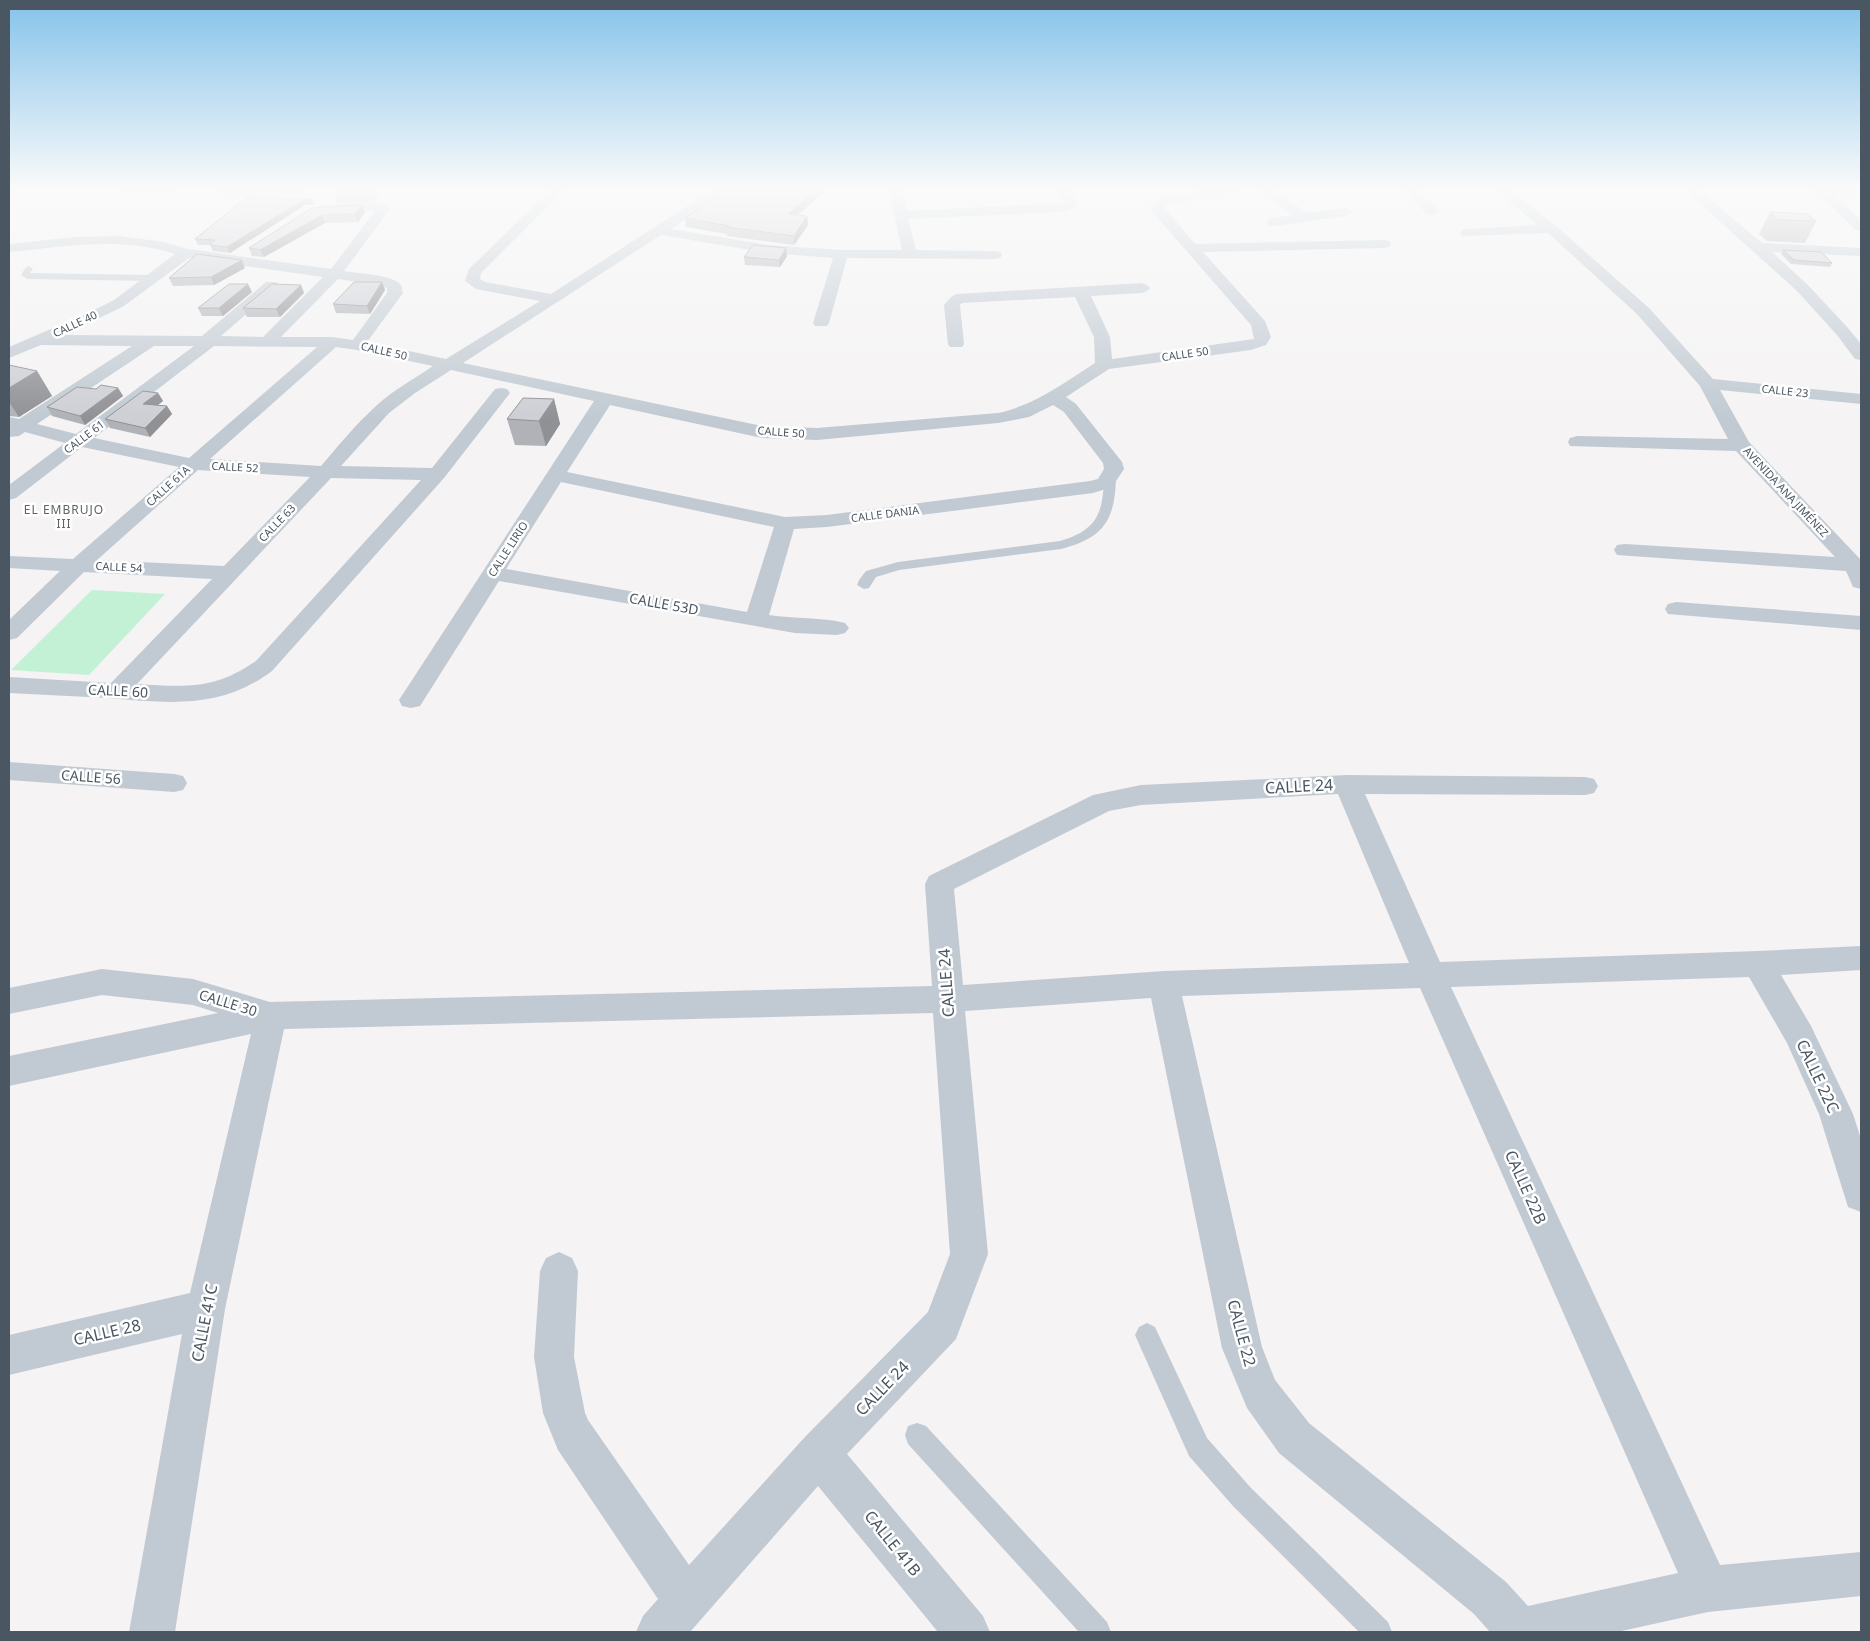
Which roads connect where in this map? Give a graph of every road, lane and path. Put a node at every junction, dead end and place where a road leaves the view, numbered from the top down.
1 (168, 267) edge
2 (282, 267) edge
3 (340, 267) edge
4 (480, 267) edge
5 (604, 267) edge
6 (837, 267) edge
7 (1208, 267) edge
8 (1593, 267) edge
9 (1779, 267) edge
10 (62, 268) dead end
11 (292, 268) junction
12 (29, 269) dead end
13 (334, 274) junction
14 (51, 277) junction
15 (153, 278) junction
16 (1142, 288) dead end
17 (1079, 292) junction
18 (554, 299) junction
19 (821, 323) dead end
20 (41, 340) junction
21 (149, 342) junction
22 (332, 342) junction
23 (206, 343) junction
24 (266, 343) junction
25 (956, 344) dead end
26 (357, 345) junction
27 (9, 353) edge
28 (1861, 354) edge
29 (1104, 365) junction
30 (447, 366) junction
31 (1708, 384) junction
32 (501, 392) dead end
33 (1053, 397) junction
34 (605, 398) junction
35 (1861, 399) edge
36 (13, 427) edge
37 (79, 441) junction
38 (1578, 442) dead end
39 (1741, 445) junction
40 (192, 464) junction
41 (326, 472) junction
42 (437, 474) junction
43 (556, 475) junction
44 (1110, 477) junction
45 (9, 494) edge
46 (785, 523) junction
47 (1625, 550) dead end
48 (9, 562) edge
49 (79, 565) junction
50 (229, 573) junction
51 (492, 573) junction
52 (1858, 573) edge
53 (864, 585) dead end
54 (1676, 610) dead end
55 (756, 620) junction
56 (1861, 623) edge
57 (837, 628) dead end
58 (9, 633) edge
59 (9, 685) edge
60 (116, 692) junction
61 (411, 700) dead end
62 (9, 771) edge
63 (174, 783) dead end
64 (1347, 784) junction
65 (1585, 786) dead end
66 (1861, 958) edge
67 (1758, 964) junction
68 (1430, 975) junction
69 (1164, 984) junction
70 (947, 999) junction
71 (9, 1001) edge
72 (271, 1016) junction
73 (9, 1071) edge
74 (1861, 1194) edge
75 (559, 1271) dead end
76 (206, 1309) junction
77 (1147, 1335) dead end
78 (9, 1355) edge
79 (917, 1435) dead end
80 (819, 1453) junction
81 (1861, 1574) edge
82 (1708, 1589) junction
83 (687, 1602) junction
84 (152, 1632) edge
85 (659, 1632) edge
86 (967, 1632) edge
87 (1097, 1632) edge
88 (1378, 1632) edge
89 (1519, 1632) edge

1 - 15 street, CALLE 40
2 - 11 street
3 - 13 street
4 - 18 street
5 - 18 street, CALLE 63
6 - 19 street
7 - 29 street, CALLE 50
8 - 31 street, AVENIDA ANA JIMÉNEZ
9 - 28 street
10 - 14 lane
11 - 13 street
11 - 23 street, CALLE 61
12 - 14 lane
13 - 24 street
13 - 26 street
14 - 15 lane
15 - 20 street, CALLE 40
16 - 17 street
17 - 25 street
17 - 29 street
18 - 30 street, CALLE 63
20 - 21 street, CALLE 50
20 - 27 street, CALLE 40
21 - 23 street, CALLE 50
21 - 36 street
22 - 24 street, CALLE 50
22 - 26 street, CALLE 50
22 - 40 street, CALLE 61A
23 - 24 street, CALLE 50
23 - 37 street, CALLE 61
26 - 30 street, CALLE 50
29 - 33 street, CALLE 50
30 - 34 street, CALLE 50
30 - 41 street, CALLE 63
31 - 35 street, CALLE 23
31 - 39 street, AVENIDA ANA JIMÉNEZ
32 - 42 street, CALLE 60
33 - 34 street, CALLE 50
33 - 44 street
34 - 43 street, CALLE LIRIO
36 - 37 street, CALLE 52
37 - 40 street, CALLE 52
37 - 45 street, CALLE 61
38 - 39 street
39 - 52 street, AVENIDA ANA JIMÉNEZ
40 - 41 street, CALLE 52
40 - 49 street, CALLE 61A
41 - 42 street, CALLE 52
41 - 50 street, CALLE 63
42 - 60 street, CALLE 60
43 - 46 street, CALLE DANIA
43 - 51 street, CALLE LIRIO
44 - 46 street, CALLE DANIA
44 - 53 lane
46 - 55 street
47 - 52 street
48 - 49 street, CALLE 54
49 - 50 street, CALLE 54
49 - 58 street, CALLE 61A
50 - 60 street, CALLE 63
51 - 55 street, CALLE 53D
51 - 61 street, CALLE LIRIO
54 - 56 street
55 - 57 street, CALLE 53D
59 - 60 street, CALLE 60
62 - 63 street, CALLE 56
64 - 65 street, CALLE 24
64 - 68 street, CALLE 22B
64 - 70 street, CALLE 24
66 - 67 street
67 - 68 street
67 - 74 street, CALLE 22C
68 - 69 street
68 - 82 street, CALLE 22B
69 - 70 street
69 - 89 street, CALLE 22
70 - 72 street
70 - 80 street, CALLE 24
71 - 72 street, CALLE 30
72 - 73 street, CALLE 30
72 - 76 street, CALLE 41C
75 - 83 street
76 - 78 street, CALLE 28
76 - 84 street, CALLE 41C
77 - 88 lane
79 - 87 lane
80 - 83 street, CALLE 24
80 - 86 street, CALLE 41B
81 - 82 street
82 - 89 street
83 - 85 street, CALLE 24

